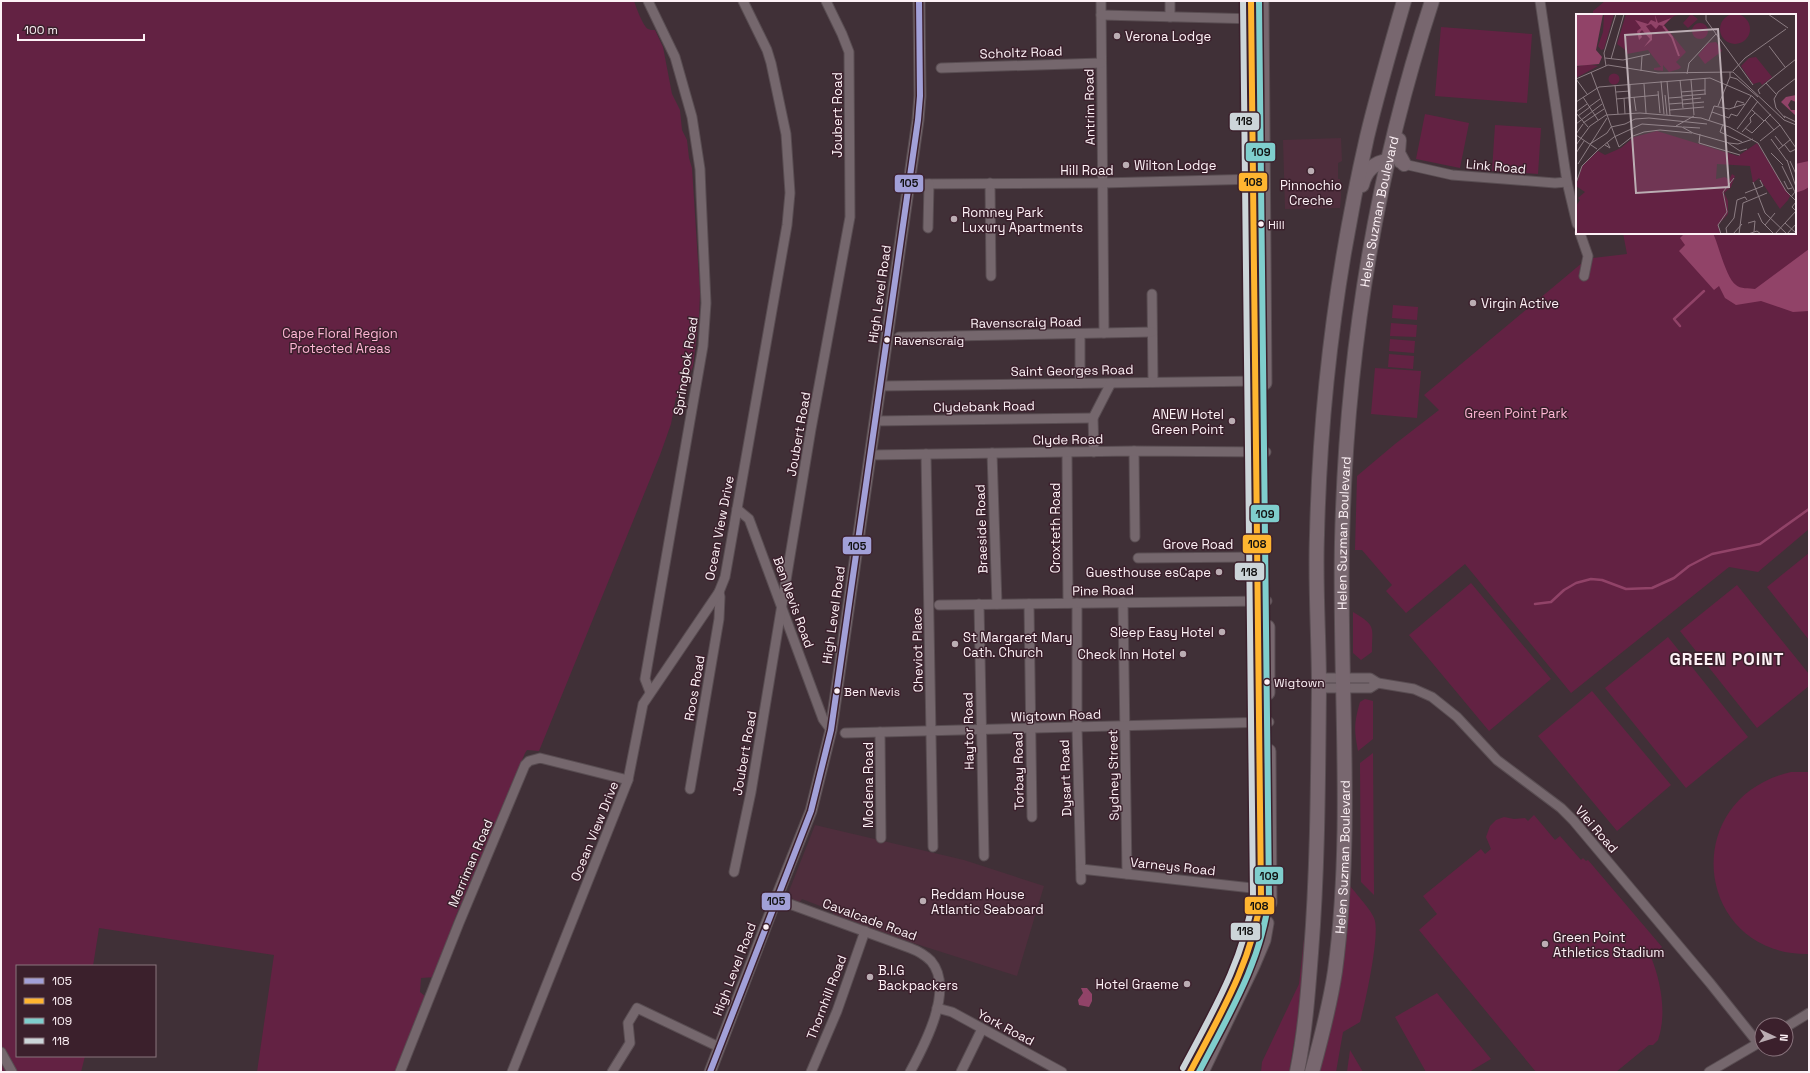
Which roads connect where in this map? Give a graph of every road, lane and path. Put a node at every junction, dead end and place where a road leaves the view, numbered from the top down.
1 (648, 1) edge
2 (743, 1) edge
3 (826, 1) edge
4 (919, 1) edge
5 (1100, 1) edge
6 (1170, 1) edge
7 (1251, 1) edge
8 (1262, 1) edge
9 (1404, 1) edge
10 (1432, 1) edge
11 (1540, 1) edge
12 (1101, 14) junction
13 (1170, 17) junction
14 (1257, 19) junction
15 (1101, 63) junction
16 (941, 68) dead end
17 (1411, 68) junction
18 (1388, 160) junction
19 (1404, 164) junction
20 (1422, 169) junction
21 (1259, 179) junction
22 (1383, 182) junction
23 (1567, 182) junction
24 (990, 183) junction
25 (1102, 183) junction
26 (910, 184) junction
27 (929, 184) junction
28 (1576, 220) edge
29 (928, 228) dead end
30 (1580, 234) edge
31 (991, 276) dead end
32 (1584, 276) dead end
33 (1339, 289) junction
34 (1152, 294) dead end
35 (1152, 332) junction
36 (1104, 333) junction
37 (1080, 334) junction
38 (899, 337) dead end
39 (1260, 380) junction
40 (1153, 382) junction
41 (1080, 383) junction
42 (1111, 383) junction
43 (880, 386) junction
44 (1094, 418) junction
45 (875, 421) junction
46 (1134, 451) junction
47 (1067, 452) junction
48 (1094, 452) junction
49 (1261, 452) junction
50 (992, 453) junction
51 (870, 454) junction
52 (926, 454) junction
53 (737, 509) junction
54 (1135, 537) dead end
55 (1258, 557) junction
56 (1138, 558) dead end
57 (719, 592) junction
58 (1263, 601) junction
59 (1123, 602) junction
60 (1072, 603) junction
61 (979, 604) junction
62 (997, 604) junction
63 (1029, 604) junction
64 (782, 605) junction
65 (939, 605) dead end
66 (1319, 683) junction
67 (1343, 683) junction
68 (650, 692) junction
69 (1264, 722) junction
70 (1125, 725) junction
71 (1077, 728) junction
72 (1030, 729) junction
73 (831, 730) junction
74 (981, 730) junction
75 (880, 732) junction
76 (930, 732) junction
77 (845, 733) dead end
78 (628, 780) junction
79 (690, 789) dead end
80 (1032, 817) dead end
81 (881, 838) dead end
82 (933, 846) dead end
83 (984, 856) dead end
84 (1081, 869) junction
85 (734, 872) dead end
86 (1128, 874) junction
87 (1081, 880) dead end
88 (1261, 889) junction
89 (776, 899) junction
90 (865, 931) junction
91 (937, 1008) junction
92 (1809, 1013) edge
93 (1794, 1022) edge
94 (982, 1029) junction
95 (1754, 1035) edge
96 (1754, 1046) edge
97 (719, 1047) junction
98 (1, 1052) edge
99 (12, 1072) edge
100 (400, 1072) edge
101 (512, 1072) edge
102 (612, 1072) edge
103 (710, 1072) edge
104 (810, 1072) edge
105 (910, 1072) edge
106 (961, 1072) edge
107 (1062, 1072) edge
108 (1190, 1072) edge
109 (1202, 1072) edge
110 (1297, 1072) edge
111 (1312, 1072) edge
112 (1709, 1072) edge

1 - 68 street, Springbok Road
2 - 53 street, Ocean View Drive
3 - 64 street, Joubert Road
4 - 26 street, High Level Road
5 - 12 street, Antrim Road
6 - 13 street
7 - 14 main road
8 - 14 main road
9 - 33 main road, Helen Suzman Boulevard
10 - 17 main road, Helen Suzman Boulevard
11 - 23 street
12 - 13 street
12 - 15 street, Antrim Road
13 - 14 street
14 - 21 main road
15 - 16 street, Scholtz Road
15 - 25 street, Antrim Road
17 - 18 main road, Helen Suzman Boulevard
17 - 19 main road
18 - 19 street, Link Road
18 - 22 main road, Helen Suzman Boulevard
18 - 33 main road
19 - 20 street, Link Road
20 - 22 street, Link Road
20 - 23 street, Link Road
21 - 25 street, Hill Road
21 - 39 main road
22 - 67 main road, Helen Suzman Boulevard
23 - 28 street
24 - 25 street, Hill Road
24 - 27 street, Hill Road
24 - 31 street
25 - 36 street, Antrim Road
26 - 27 street, Hill Road
26 - 43 street, High Level Road
27 - 29 street
30 - 32 street
33 - 66 main road, Helen Suzman Boulevard
34 - 35 street
35 - 36 street, Ravenscraig Road
35 - 40 street
36 - 37 street, Ravenscraig Road
37 - 38 street, Ravenscraig Road
37 - 41 street
39 - 40 street, Saint Georges Road
39 - 49 main road
40 - 42 street, Saint Georges Road
41 - 42 street, Saint Georges Road
41 - 43 street, Saint Georges Road
42 - 44 street
43 - 45 street, High Level Road
44 - 45 street, Clydebank Road
44 - 48 street
45 - 51 street, High Level Road
46 - 48 street, Clyde Road
46 - 49 street, Clyde Road
46 - 54 street
47 - 48 street, Clyde Road
47 - 50 street, Clyde Road
47 - 60 street, Croxteth Road
49 - 55 main road
49 - 58 main road
50 - 52 street, Clyde Road
50 - 62 street, Braeside Road
51 - 52 street, Clyde Road
51 - 73 street, High Level Road
52 - 76 street, Cheviot Place
53 - 57 street, Ocean View Drive
53 - 64 street, Ben Nevis Road
55 - 56 street, Grove Road
55 - 58 main road
57 - 68 street, Ocean View Drive
57 - 79 street, Roos Road
58 - 59 street, Pine Road
58 - 69 main road
59 - 60 street, Pine Road
59 - 70 street, Sydney Street
60 - 63 street, Pine Road
60 - 71 street, Dysart Road
61 - 62 street, Pine Road
61 - 65 street, Pine Road
61 - 74 street, Haytor Road
62 - 63 street, Pine Road
63 - 72 street, Torbay Road
64 - 73 street, Ben Nevis Road
64 - 85 street, Joubert Road
66 - 67 street, Vlei Road
66 - 110 main road, Helen Suzman Boulevard
67 - 95 street, Vlei Road
67 - 111 main road, Helen Suzman Boulevard
68 - 78 street, Ocean View Drive
69 - 70 street, Wigtown Road
69 - 88 main road
69 - 109 main road
70 - 71 street, Wigtown Road
70 - 86 street, Sydney Street
71 - 72 street, Wigtown Road
71 - 84 street, Dysart Road
72 - 74 street, Wigtown Road
72 - 80 street, Torbay Road
73 - 89 street, High Level Road
74 - 76 street, Wigtown Road
74 - 83 street, Haytor Road
75 - 76 street, Wigtown Road
75 - 77 street, Wigtown Road
75 - 81 street, Modena Road
76 - 82 street, Cheviot Place
78 - 100 street, Merriman Road
78 - 101 street, Ocean View Drive
84 - 86 street, Varneys Road
84 - 87 street, Dysart Road
86 - 88 street, Varneys Road
88 - 108 main road
89 - 90 street, Cavalcade Road
89 - 97 street, High Level Road
90 - 91 street, Cavalcade Road
90 - 104 street, Thornhill Road
91 - 94 street, York Road
91 - 105 street, Cavalcade Road
92 - 93 street
94 - 106 street
94 - 107 street, York Road
96 - 112 street
97 - 102 street
97 - 103 street, High Level Road
98 - 99 street

